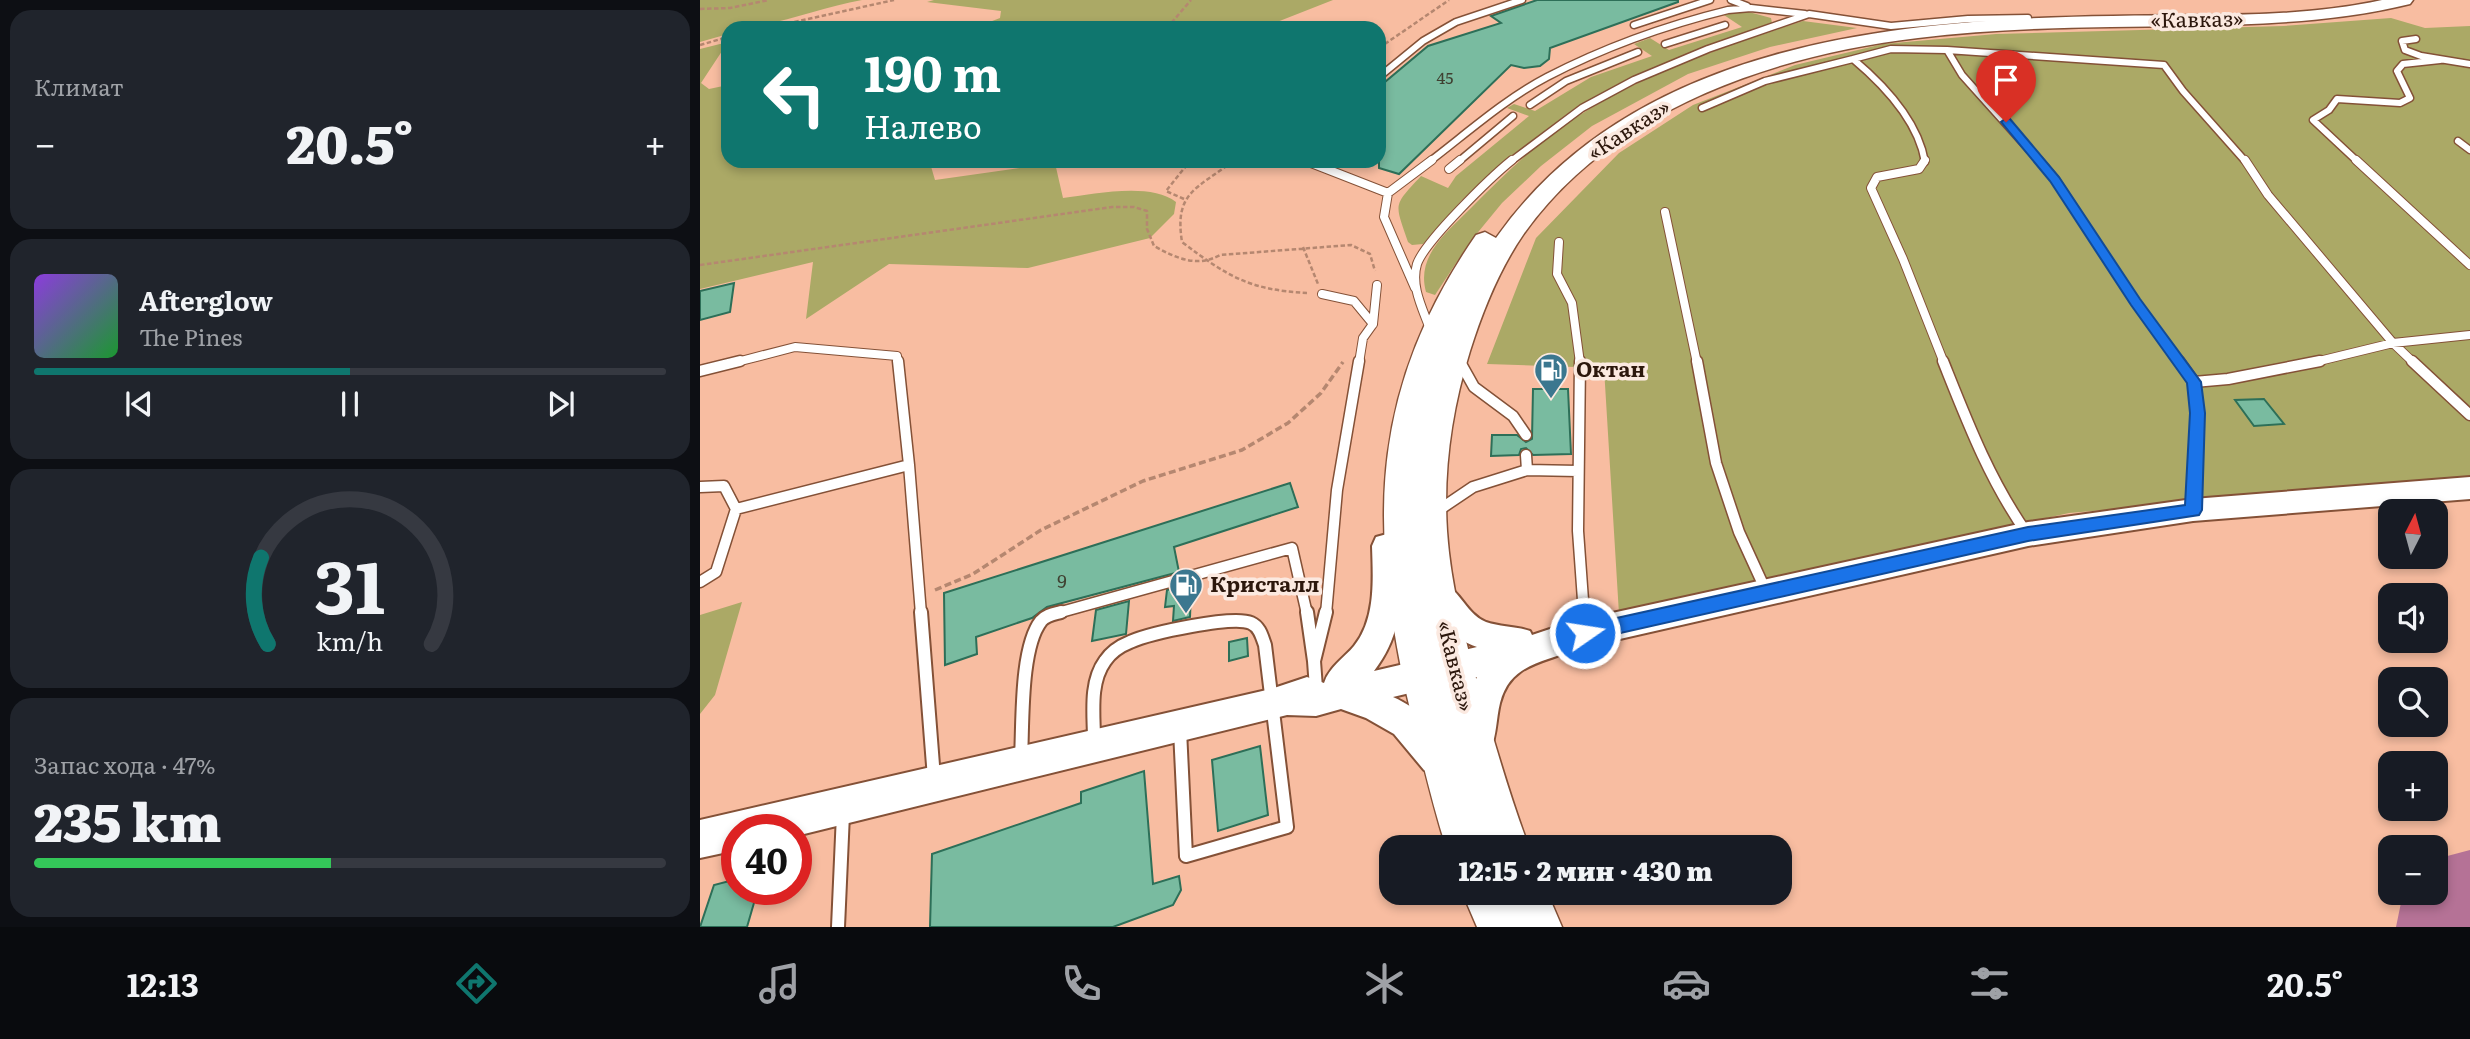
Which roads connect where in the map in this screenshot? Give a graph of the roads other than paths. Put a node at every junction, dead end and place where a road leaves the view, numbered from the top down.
1 (1522, 0) edge
2 (1710, 0) edge
3 (1731, 0) edge
4 (2379, 0) edge
5 (2404, 0) edge
6 (1751, 8) junction
7 (1809, 14) junction
8 (2028, 18) junction
9 (1634, 25) dead end
10 (1678, 25) junction
11 (1725, 25) dead end
12 (1694, 35) junction
13 (2416, 39) dead end
14 (1665, 44) dead end
15 (1947, 50) junction
16 (1638, 52) dead end
17 (1593, 55) junction
18 (1853, 59) junction
19 (2440, 60) junction
20 (1606, 64) junction
21 (2470, 64) edge
22 (1386, 72) edge
23 (1530, 105) dead end
24 (1702, 108) dead end
25 (1513, 116) dead end
26 (1466, 132) junction
27 (1485, 138) junction
28 (2459, 141) dead end
29 (2470, 150) edge
30 (1324, 168) edge
31 (1450, 169) dead end
32 (1388, 193) junction
33 (1665, 212) dead end
34 (1559, 242) dead end
35 (2470, 265) edge
36 (1377, 285) road end
37 (1416, 290) junction
38 (1322, 294) road end
39 (1373, 324) junction
40 (2470, 335) edge
41 (1433, 336) junction
42 (2393, 343) junction
43 (1457, 347) junction
44 (700, 371) edge
45 (1416, 381) junction
46 (2194, 382) junction
47 (2470, 415) edge
48 (1526, 435) dead end
49 (1526, 455) dead end
50 (909, 465) junction
51 (1527, 471) junction
52 (1578, 471) junction
53 (700, 487) edge
54 (2470, 488) edge
55 (736, 509) junction
56 (2193, 510) junction
57 (1430, 516) junction
58 (2028, 534) junction
59 (700, 582) edge
60 (1766, 592) junction
61 (1438, 594) junction
62 (1578, 635) junction
63 (1520, 647) junction
64 (1436, 665) junction
65 (1312, 688) junction
66 (1180, 727) junction
67 (1093, 747) junction
68 (1460, 760) junction
69 (1021, 765) junction
70 (934, 785) junction
71 (844, 806) junction
72 (810, 814) edge
73 (721, 834) edge
74 (1466, 835) edge
75 (1483, 835) edge
76 (1503, 835) edge
77 (700, 839) edge
78 (1490, 905) edge
79 (1511, 905) edge
80 (1530, 905) edge
81 (838, 927) edge
82 (1499, 927) edge
83 (1520, 927) edge
84 (1540, 927) edge

1 - 22 lane
2 - 9 lane
3 - 6 lane
4 - 8 main road, «Кавказ»
5 - 43 main road, «Кавказ»
6 - 7 lane
6 - 10 lane
7 - 8 lane
7 - 37 lane
8 - 41 main road, «Кавказ»
10 - 12 lane
10 - 17 lane
11 - 12 lane
12 - 14 lane
13 - 19 lane
15 - 18 lane
15 - 42 lane
15 - 46 lane
16 - 20 lane
17 - 20 lane
17 - 26 lane
18 - 24 lane
18 - 58 lane
19 - 21 lane
19 - 35 lane
20 - 23 lane
25 - 27 lane
26 - 27 lane
26 - 32 lane
27 - 31 lane
28 - 29 lane
30 - 32 lane
32 - 37 lane
33 - 60 lane
34 - 52 lane
36 - 39 lane
37 - 41 lane
38 - 39 lane
39 - 65 lane
40 - 42 lane
41 - 45 main road, «Кавказ»
42 - 46 lane
42 - 47 lane
43 - 48 lane
43 - 57 main road, «Кавказ»
44 - 50 lane
45 - 64 street
45 - 65 street
46 - 56 lane
49 - 51 lane
50 - 55 lane
50 - 70 lane
51 - 52 lane
51 - 57 lane
52 - 62 lane
53 - 55 lane
54 - 56 street
55 - 59 lane
56 - 58 street
57 - 61 main road, «Кавказ»
58 - 60 street
60 - 62 street
61 - 63 street
61 - 64 main road, «Кавказ»
62 - 63 street
63 - 64 street
63 - 68 street
64 - 65 street
64 - 68 main road, «Кавказ»
64 - 75 street
65 - 66 street
65 - 66 lane
65 - 67 lane
65 - 68 street
65 - 69 lane
66 - 67 street
67 - 69 street
68 - 74 main road, «Кавказ»
68 - 76 main road, «Кавказ»
69 - 70 street
70 - 71 street
71 - 72 street
71 - 81 lane
73 - 77 street
78 - 82 main road
79 - 83 street
80 - 84 main road

